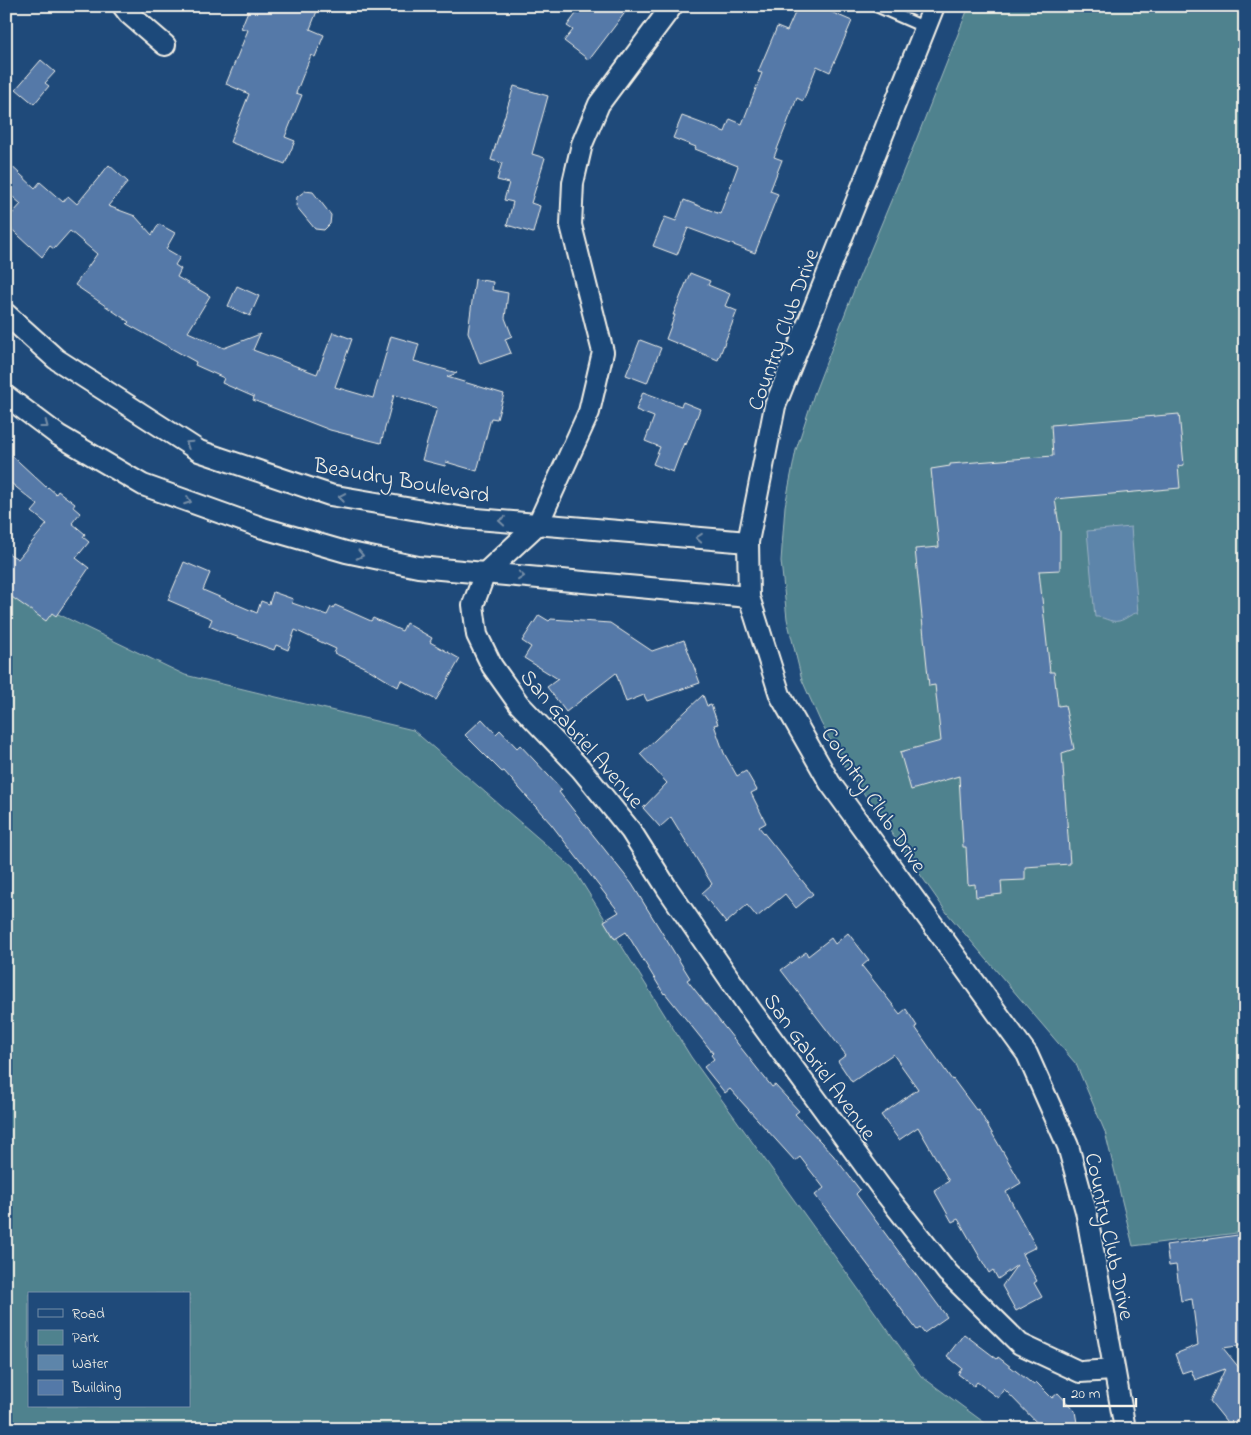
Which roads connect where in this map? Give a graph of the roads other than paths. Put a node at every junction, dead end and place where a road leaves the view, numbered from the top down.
1 (123, 6) edge
2 (672, 6) edge
3 (876, 6) edge
4 (934, 6) edge
5 (926, 28) junction
6 (165, 45) dead end
7 (6, 314) edge
8 (6, 396) edge
9 (538, 524) junction
10 (748, 542) junction
11 (485, 573) junction
12 (749, 597) junction
13 (1113, 1370) junction
14 (1125, 1429) edge

1 - 6 street
2 - 9 street, San Gabriel Avenue
3 - 5 lane
4 - 5 street, Country Club Drive
5 - 10 street, Country Club Drive
9 -> 7 street, Beaudry Boulevard
8 -> 11 street
10 -> 9 street, Beaudry Boulevard
9 - 11 street, San Gabriel Avenue
10 - 12 street, Country Club Drive
11 -> 12 street
11 - 13 street, San Gabriel Avenue
12 - 13 street, Country Club Drive
13 - 14 street, Country Club Drive

